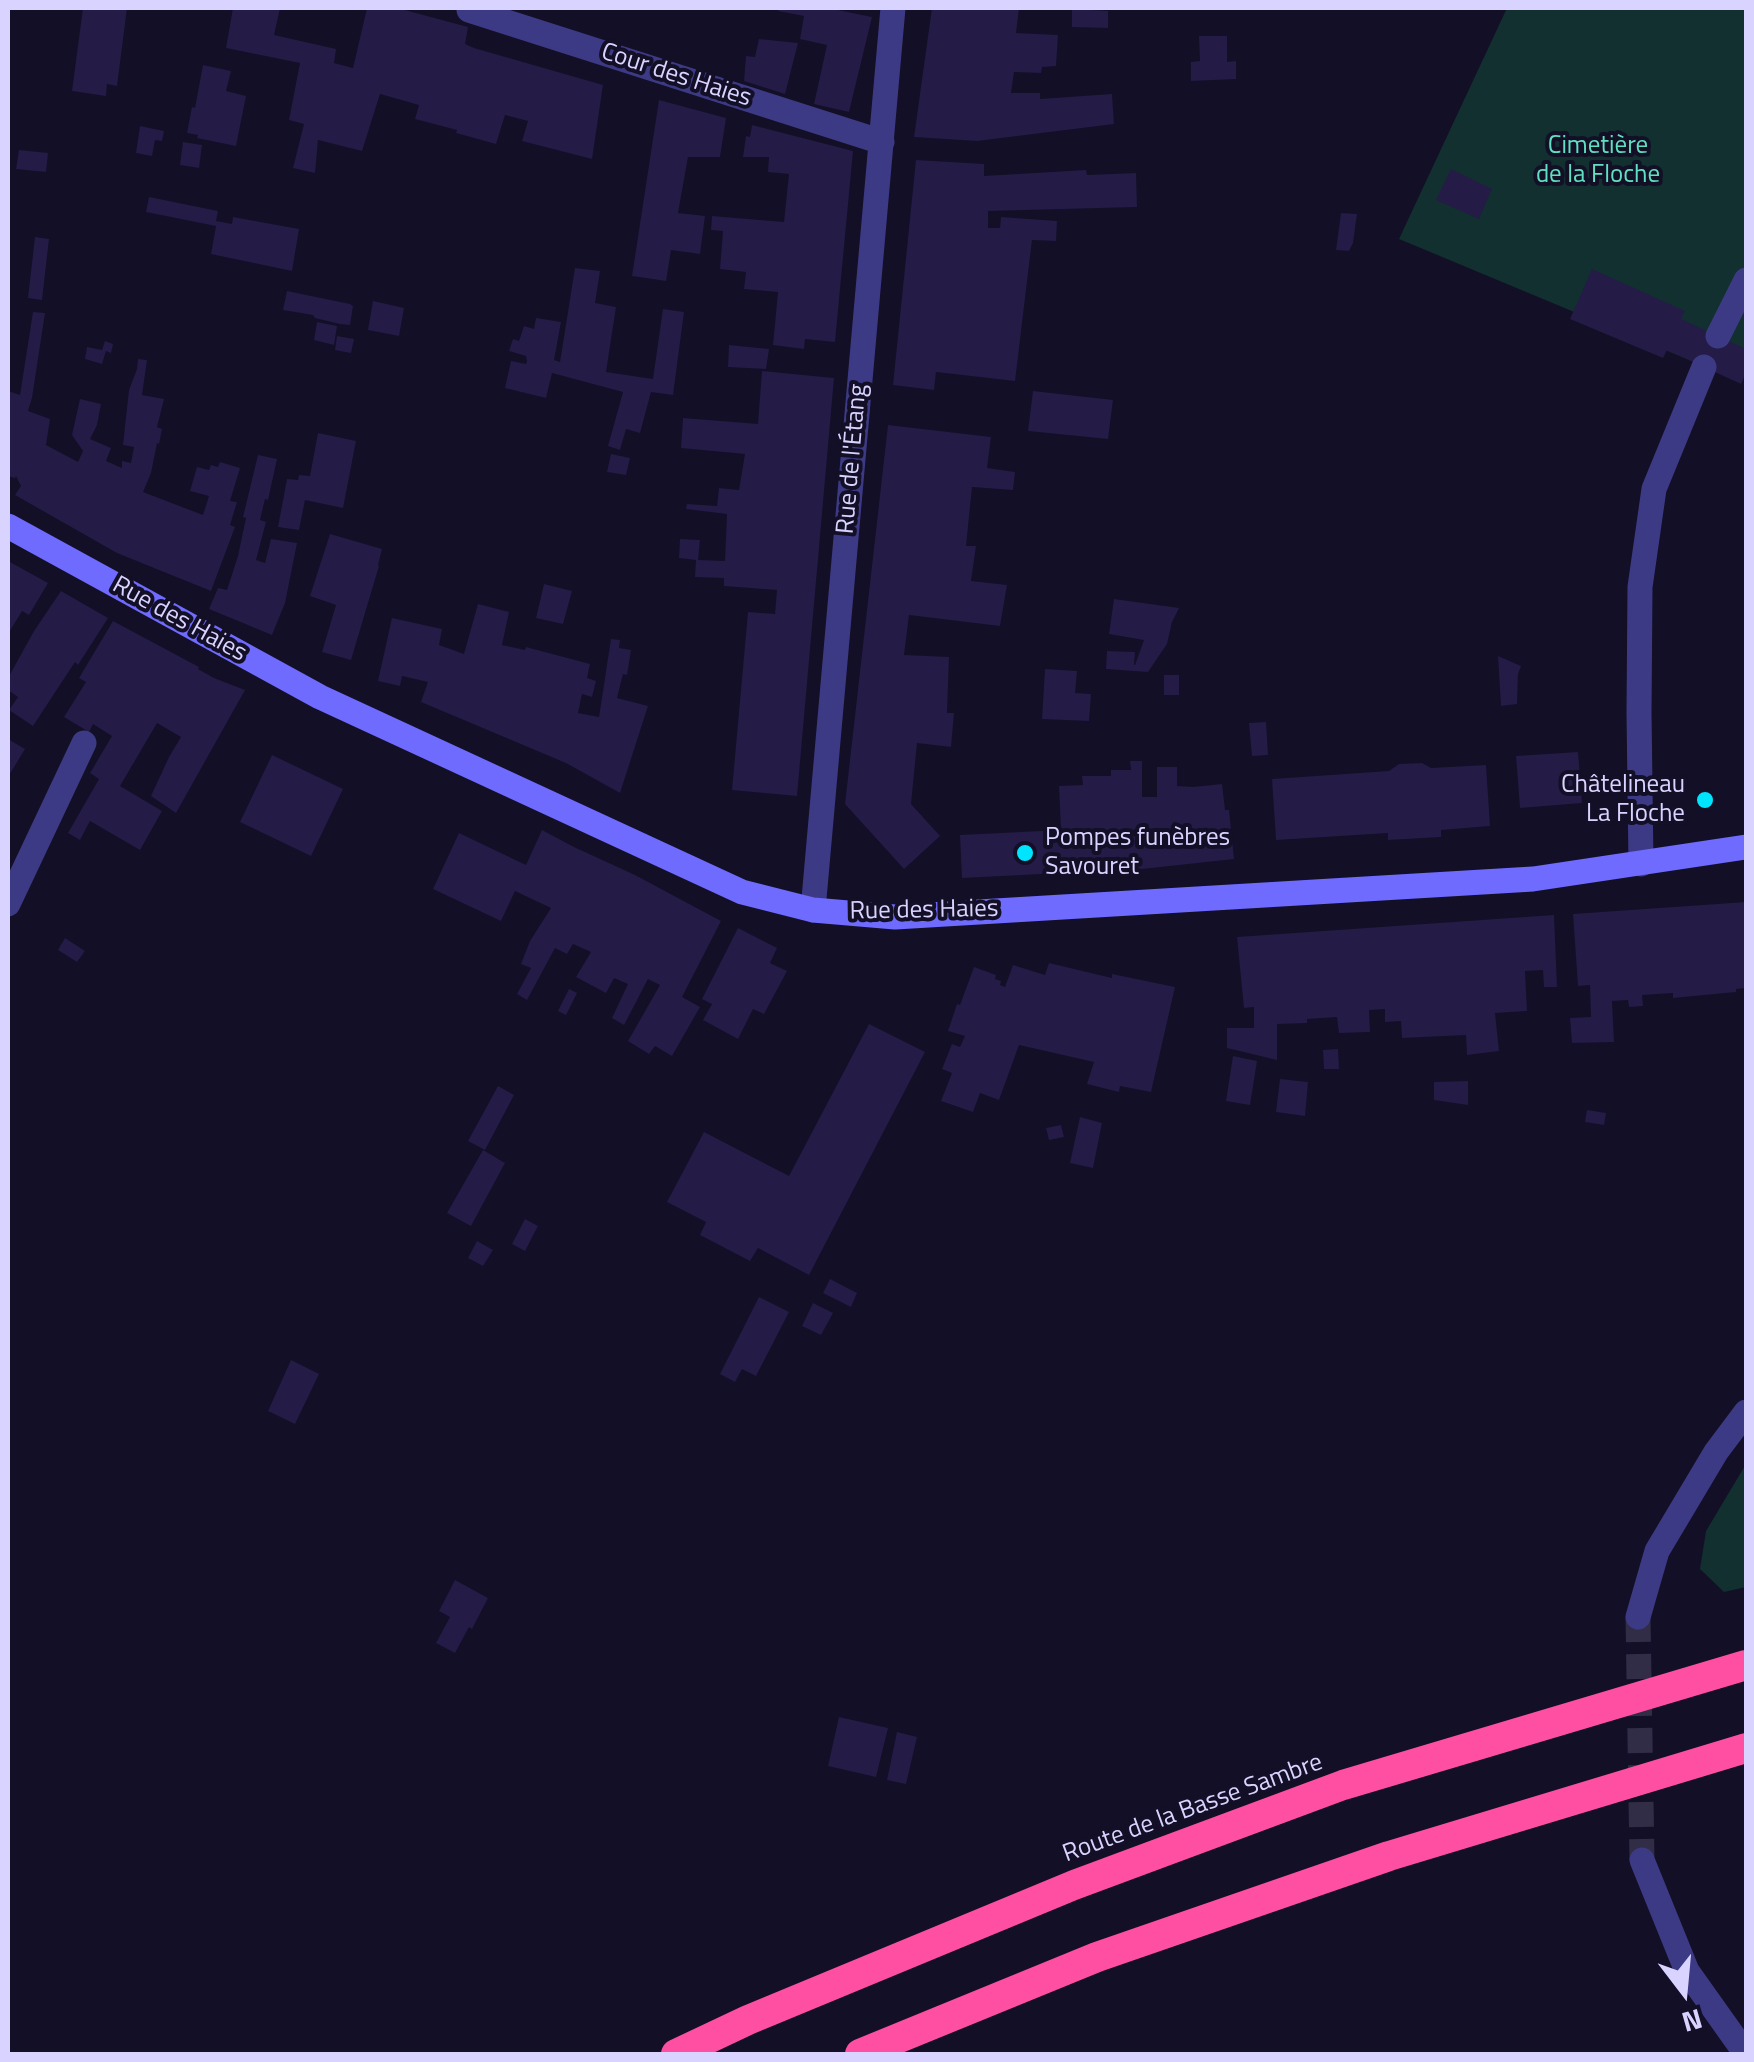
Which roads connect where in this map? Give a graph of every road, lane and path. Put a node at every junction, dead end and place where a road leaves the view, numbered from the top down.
1 (467, 8) edge
2 (893, 8) edge
3 (882, 142) junction
4 (1746, 280) edge
5 (1718, 336) dead end
6 (1704, 367) dead end
7 (8, 526) edge
8 (84, 743) dead end
9 (1746, 847) edge
10 (1641, 864) junction
11 (8, 904) edge
12 (813, 910) junction
13 (1746, 1412) edge
14 (1638, 1617) tunnel mouth
15 (1746, 1665) edge
16 (1746, 1748) edge
17 (1642, 1860) tunnel mouth
18 (676, 2054) edge
19 (860, 2054) edge
20 (1746, 2054) edge

1 - 3 street, Cour des Haies
2 - 3 street, Rue de l'Étang
3 - 12 street, Rue de l'Étang
4 - 5 street
6 - 10 street
7 - 12 street, Rue des Haies
8 - 11 street
9 - 10 street, Rue des Haies
10 - 12 street, Rue des Haies
13 - 14 street
15 - 18 highway, Route de la Basse Sambre
16 - 19 highway
17 - 20 street

